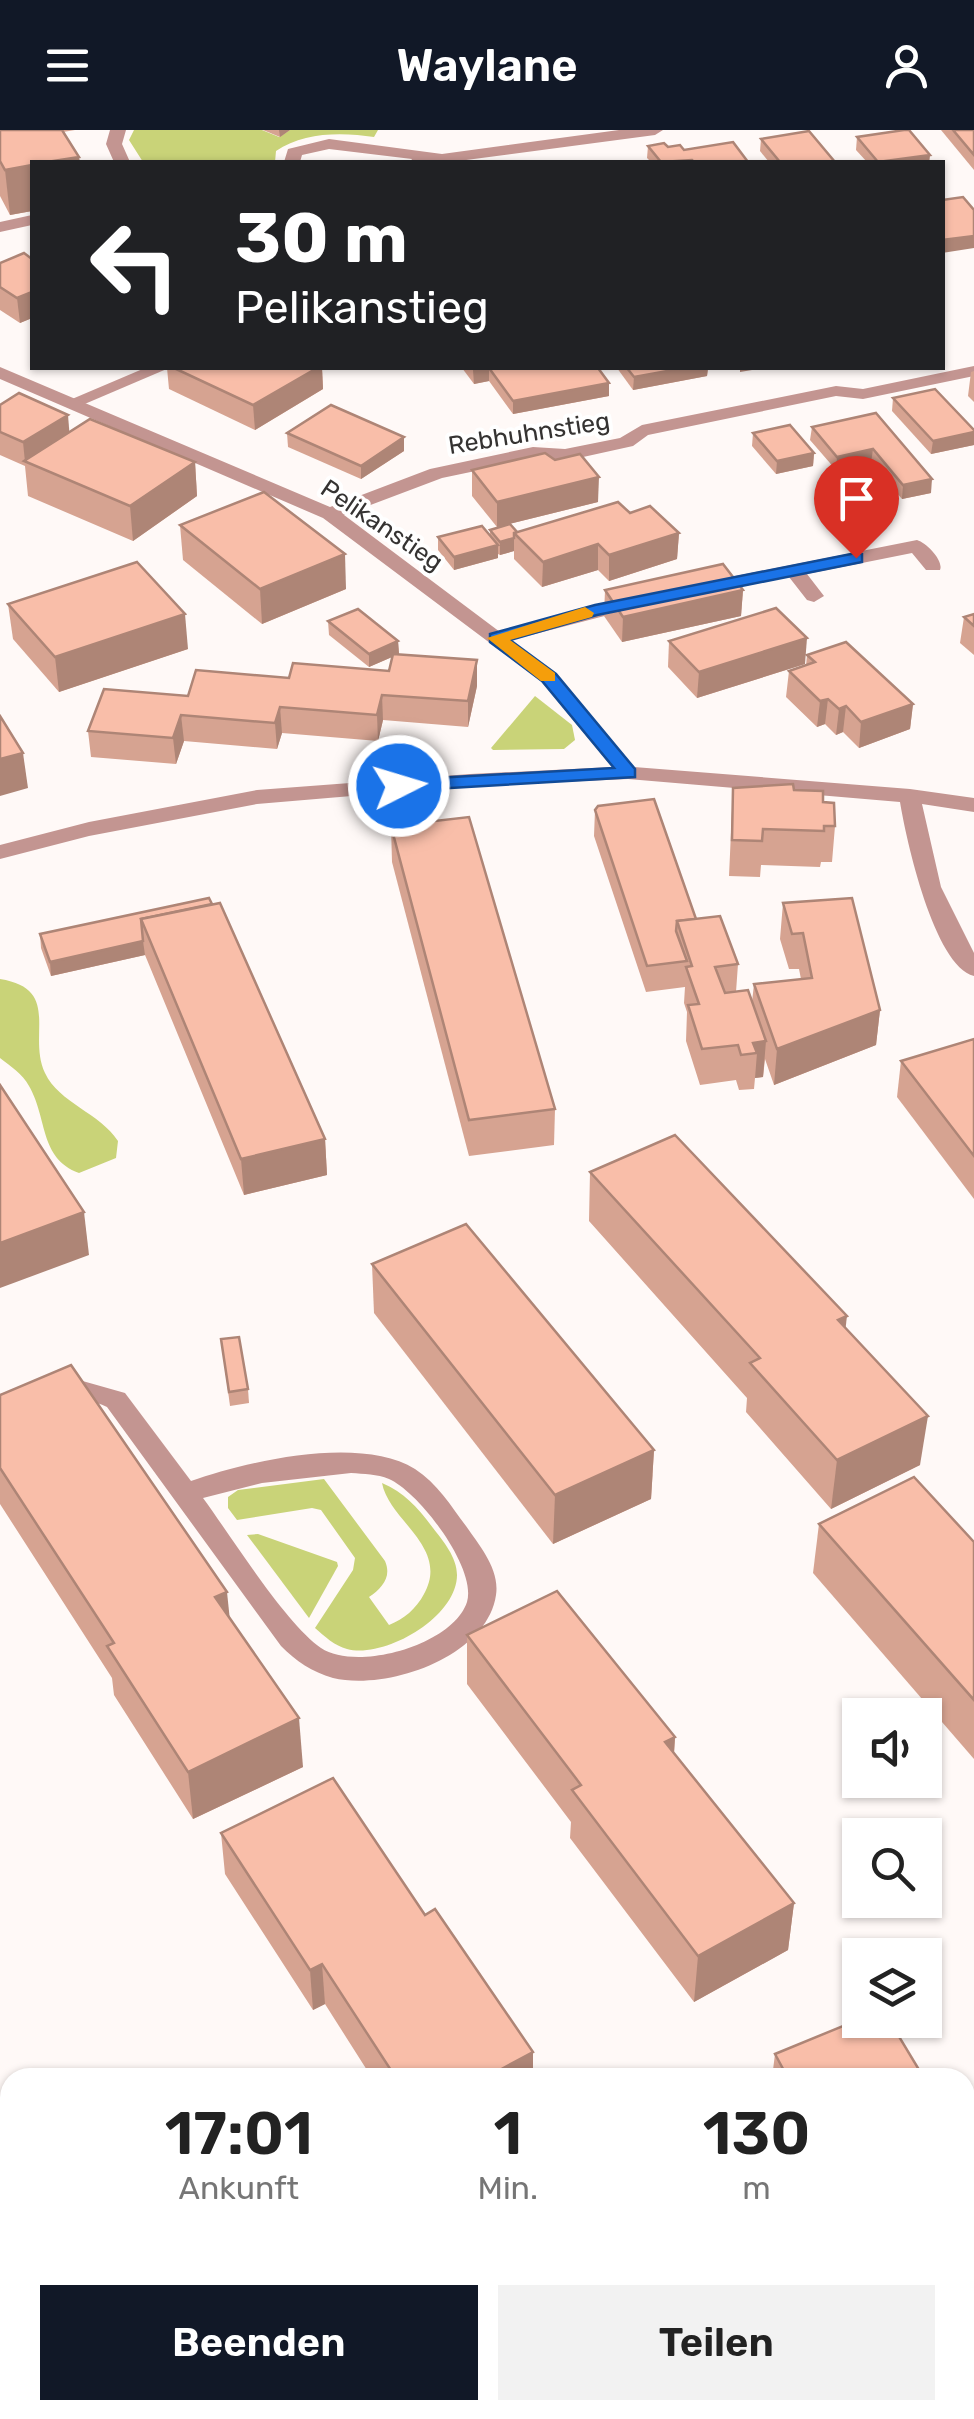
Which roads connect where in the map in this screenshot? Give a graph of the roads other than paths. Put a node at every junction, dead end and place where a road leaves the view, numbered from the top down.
1 (118, 130) edge
2 (655, 130) edge
3 (446, 159) junction
4 (121, 160) edge
5 (292, 160) edge
6 (437, 160) edge
7 (30, 220) edge
8 (0, 227) edge
9 (155, 370) edge
10 (974, 371) edge
11 (0, 372) edge
12 (74, 402) junction
13 (330, 514) junction
14 (933, 566) dead end
15 (794, 570) junction
16 (686, 592) edge
17 (814, 596) dead end
18 (649, 599) edge
19 (496, 638) junction
20 (628, 773) junction
21 (910, 796) junction
22 (974, 805) edge
23 (0, 852) edge
24 (974, 969) edge
25 (0, 1404) edge
26 (188, 1493) junction

1 - 4 street
2 - 3 street
3 - 5 street
3 - 6 street
7 - 8 street
9 - 12 street
10 - 13 street, Rebhuhnstieg
11 - 12 street, Pelikanstieg
12 - 13 street, Pelikanstieg
13 - 19 street, Pelikanstieg
14 - 15 street
15 - 16 street
15 - 17 street
18 - 19 street
19 - 20 street, Pelikanstieg
20 - 21 street
20 - 23 street
21 - 22 street
21 - 24 street
25 - 26 street
26 - 26 street

